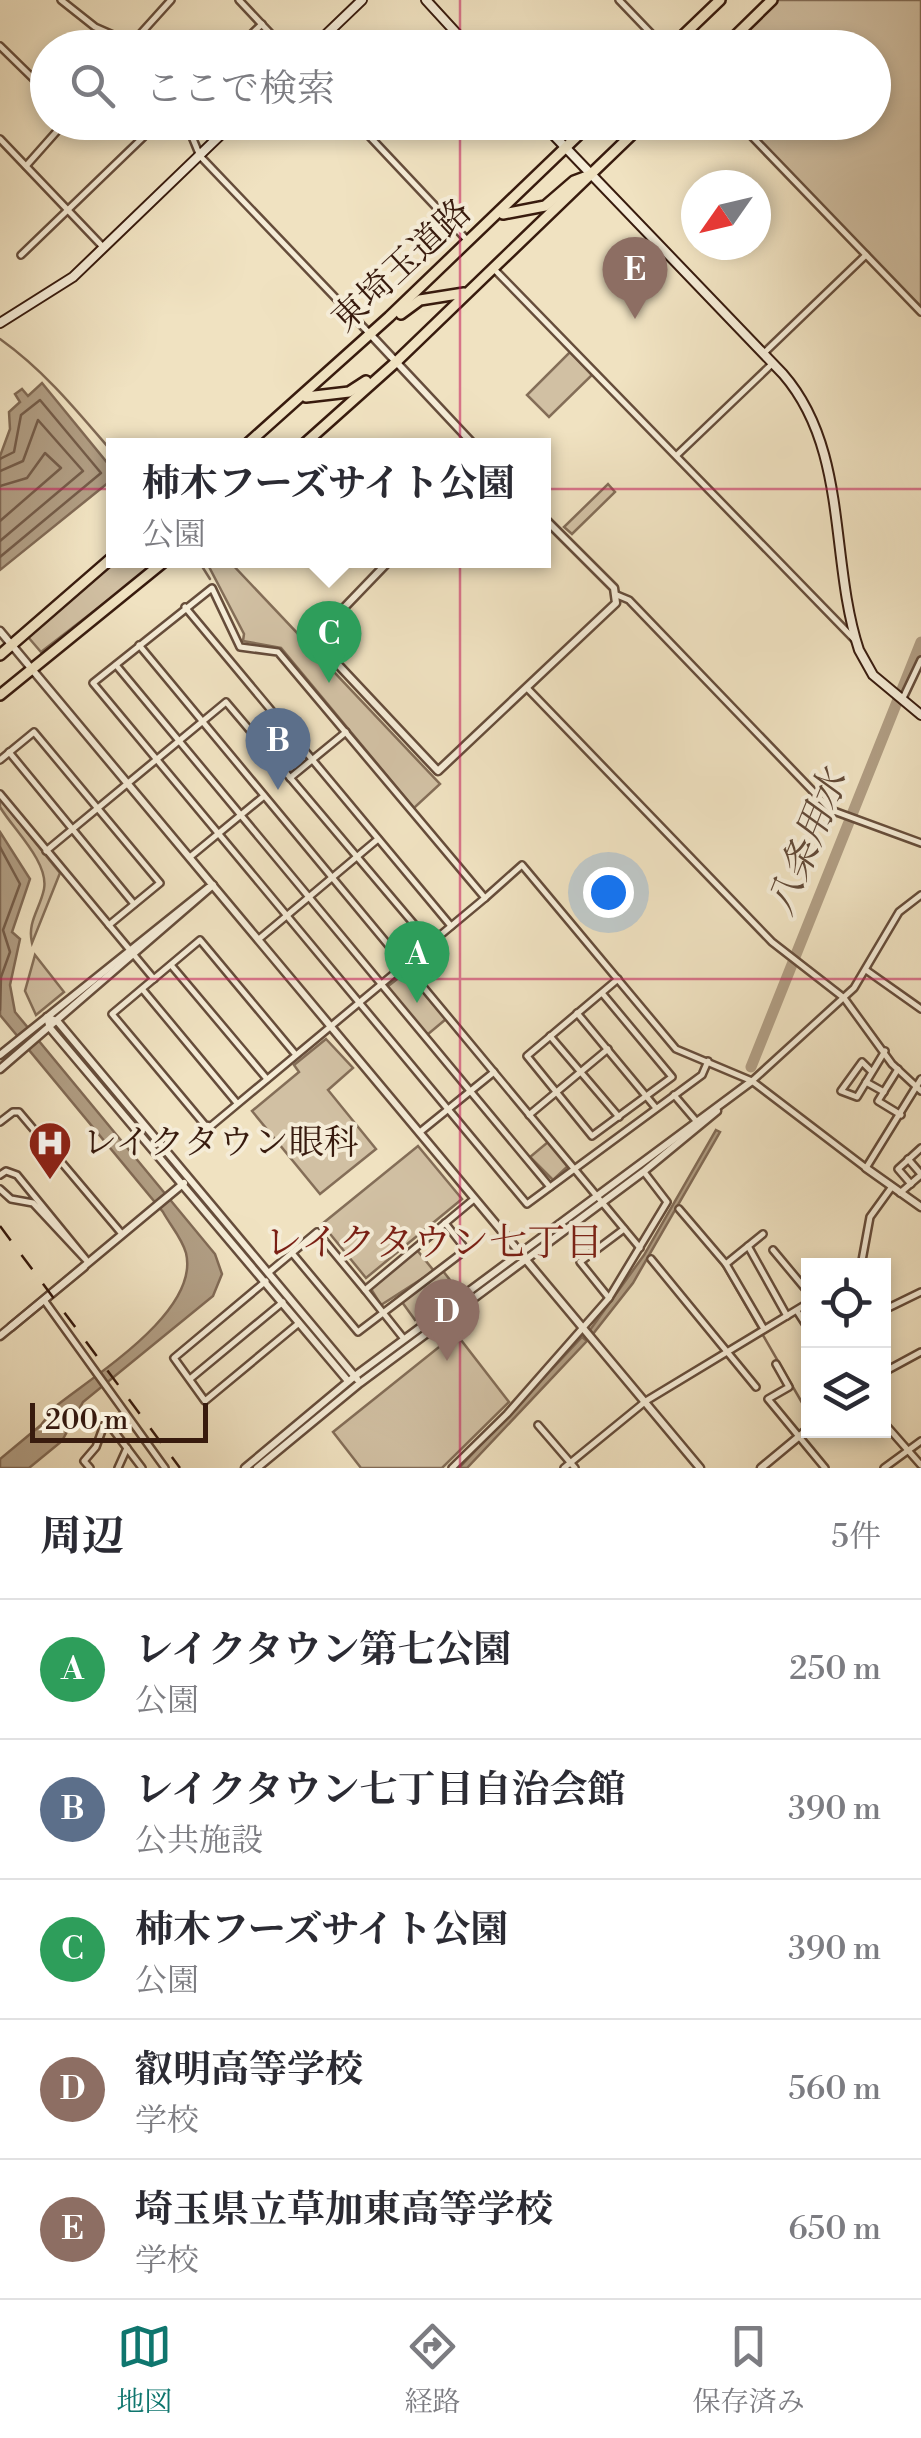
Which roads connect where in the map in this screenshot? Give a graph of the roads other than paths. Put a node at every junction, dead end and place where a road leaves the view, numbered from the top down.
1 (61, 0) edge
2 (171, 0) edge
3 (239, 0) edge
4 (362, 0) edge
5 (426, 0) edge
6 (619, 0) edge
7 (720, 0) edge
8 (772, 0) edge
9 (262, 24) junction
10 (103, 30) edge
11 (144, 30) edge
12 (256, 30) edge
13 (268, 30) edge
14 (331, 30) edge
15 (454, 30) edge
16 (650, 30) edge
17 (688, 30) edge
18 (741, 30) edge
19 (0, 46) edge
20 (30, 75) edge
21 (0, 139) edge
22 (50, 140) edge
23 (141, 140) edge
24 (193, 140) edge
25 (216, 140) edge
26 (373, 140) edge
27 (557, 140) edge
28 (573, 140) edge
29 (576, 140) edge
30 (627, 140) edge
31 (755, 140) edge
32 (565, 148) junction
33 (200, 156) junction
34 (26, 166) junction
35 (592, 175) junction
36 (68, 210) junction
37 (484, 227) junction
38 (468, 241) junction
39 (104, 248) junction
40 (20, 255) dead end
41 (866, 255) junction
42 (494, 268) junction
43 (476, 286) junction
44 (921, 312) edge
45 (0, 323) edge
46 (370, 334) junction
47 (764, 353) junction
48 (396, 362) junction
49 (773, 363) junction
50 (291, 406) junction
51 (254, 438) edge
52 (311, 438) edge
53 (467, 438) edge
54 (677, 455) junction
55 (551, 525) edge
56 (106, 563) edge
57 (156, 568) edge
58 (382, 568) edge
59 (618, 594) junction
60 (185, 607) junction
61 (0, 631) edge
62 (856, 641) junction
63 (12, 644) junction
64 (139, 645) junction
65 (0, 655) edge
66 (921, 660) edge
67 (116, 664) junction
68 (32, 668) junction
69 (913, 678) junction
70 (921, 682) edge
71 (527, 688) junction
72 (0, 695) edge
73 (899, 696) junction
74 (921, 715) edge
75 (202, 722) junction
76 (346, 732) junction
77 (178, 741) junction
78 (9, 752) junction
79 (156, 759) junction
80 (313, 759) junction
81 (0, 760) edge
82 (290, 778) junction
83 (128, 783) junction
84 (0, 794) edge
85 (264, 796) junction
86 (98, 807) junction
87 (241, 815) junction
88 (72, 830) junction
89 (218, 833) junction
90 (378, 838) junction
91 (921, 843) edge
92 (46, 851) junction
93 (190, 857) junction
94 (356, 857) junction
95 (332, 878) junction
96 (213, 884) junction
97 (921, 895) edge
98 (309, 896) junction
99 (484, 898) junction
100 (134, 904) junction
101 (286, 916) junction
102 (109, 925) junction
103 (451, 926) junction
104 (259, 939) junction
105 (430, 944) junction
106 (132, 952) junction
107 (404, 964) junction
108 (171, 965) junction
109 (865, 970) junction
110 (154, 979) junction
111 (618, 979) junction
112 (381, 984) junction
113 (142, 989) junction
114 (602, 993) junction
115 (844, 998) junction
116 (359, 1003) junction
117 (921, 1009) edge
118 (577, 1013) junction
119 (47, 1017) junction
120 (58, 1022) junction
121 (331, 1026) junction
122 (50, 1028) junction
123 (550, 1036) junction
124 (608, 1049) junction
125 (885, 1051) junction
126 (0, 1055) edge
127 (296, 1055) junction
128 (708, 1060) junction
129 (898, 1068) junction
130 (0, 1070) edge
131 (494, 1072) junction
132 (581, 1072) junction
133 (872, 1072) junction
134 (266, 1079) junction
135 (752, 1081) junction
136 (866, 1082) junction
137 (920, 1085) edge
138 (471, 1091) junction
139 (556, 1092) junction
140 (884, 1092) junction
141 (647, 1096) junction
142 (674, 1096) junction
143 (238, 1103) junction
144 (656, 1108) junction
145 (448, 1109) junction
146 (530, 1114) junction
147 (902, 1115) junction
148 (619, 1117) junction
149 (0, 1122) edge
150 (697, 1122) junction
151 (420, 1132) junction
152 (921, 1148) edge
153 (908, 1159) junction
154 (866, 1168) junction
155 (575, 1169) junction
156 (644, 1172) junction
157 (921, 1174) edge
158 (0, 1175) edge
159 (22, 1181) junction
160 (186, 1182) junction
161 (911, 1184) junction
162 (550, 1187) junction
163 (891, 1188) junction
164 (0, 1189) edge
165 (900, 1193) junction
166 (18, 1198) junction
167 (476, 1198) junction
168 (600, 1198) junction
169 (921, 1207) edge
170 (680, 1209) dead end
171 (445, 1223) junction
172 (624, 1229) junction
173 (122, 1234) junction
174 (763, 1234) dead end
175 (748, 1246) junction
176 (640, 1248) junction
177 (773, 1250) dead end
178 (520, 1252) junction
179 (292, 1253) junction
180 (862, 1258) edge
181 (526, 1259) junction
182 (650, 1259) dead end
183 (88, 1262) junction
184 (726, 1264) junction
185 (267, 1277) junction
186 (801, 1284) edge
187 (365, 1290) junction
188 (921, 1292) edge
189 (610, 1298) junction
190 (44, 1300) junction
191 (283, 1302) junction
192 (891, 1307) edge
193 (801, 1308) edge
194 (797, 1311) junction
195 (384, 1312) junction
196 (787, 1316) junction
197 (801, 1317) edge
198 (299, 1323) junction
199 (762, 1330) junction
200 (587, 1334) junction
201 (0, 1336) edge
202 (408, 1343) junction
203 (727, 1351) junction
204 (921, 1352) edge
205 (776, 1364) dead end
206 (891, 1368) edge
207 (190, 1380) junction
208 (354, 1382) junction
209 (756, 1388) dead end
210 (646, 1402) junction
211 (538, 1425) dead end
212 (891, 1432) edge
213 (799, 1437) junction
214 (921, 1441) edge
215 (127, 1448) junction
216 (906, 1451) junction
217 (921, 1465) edge
218 (573, 1466) edge
219 (90, 1468) edge
220 (118, 1468) edge
221 (142, 1468) edge
222 (165, 1468) edge
223 (245, 1468) edge
224 (257, 1468) edge
225 (452, 1468) edge
226 (564, 1468) edge
227 (700, 1468) edge
228 (761, 1468) edge
229 (825, 1468) edge
230 (884, 1468) edge

1 - 10 street
2 - 11 street
3 - 9 street
4 - 14 main road
5 - 15 main road
6 - 16 street
7 - 17 highway
8 - 18 highway
9 - 12 street
9 - 13 street
19 - 20 street
21 - 34 street
22 - 34 street
23 - 36 street
24 - 33 street
25 - 33 main road
26 - 38 street
27 - 32 main road
28 - 32 highway, 東埼玉道路
29 - 32 highway
30 - 35 highway, 東埼玉道路
31 - 41 street
32 - 35 main road
32 - 37 highway, 東埼玉道路
33 - 39 main road
33 - 46 street
34 - 36 street
35 - 37 highway
35 - 42 highway, 東埼玉道路
35 - 47 main road
36 - 39 street
36 - 40 street
37 - 38 highway, 東埼玉道路
38 - 46 highway, 東埼玉道路
39 - 45 main road
41 - 44 street
41 - 47 street
42 - 43 highway, 東埼玉道路
42 - 54 street
43 - 46 highway
43 - 48 highway, 東埼玉道路
46 - 48 street
46 - 50 highway, 東埼玉道路
47 - 49 main road
48 - 50 highway
48 - 52 highway, 東埼玉道路
48 - 53 street
49 - 54 street
49 - 62 main road
50 - 51 highway, 東埼玉道路
54 - 62 street
55 - 59 street
56 - 63 highway
57 - 68 highway
58 - 71 street
59 - 71 street
59 - 91 street
60 - 64 street
60 - 76 street
60 - 80 street
61 - 63 street
62 - 73 main road
63 - 65 highway
63 - 68 street
64 - 67 street
64 - 75 street
66 - 69 street
67 - 77 street
67 - 79 street
68 - 72 highway
68 - 83 street
69 - 70 street
69 - 73 street
71 - 115 street
73 - 74 main road
75 - 77 street
75 - 82 street
75 - 85 street
76 - 80 street
76 - 99 street
77 - 79 street
77 - 87 street
78 - 81 street
78 - 86 street
78 - 88 street
79 - 83 street
79 - 89 street
80 - 82 street
80 - 90 street
82 - 94 street
83 - 86 street
83 - 93 street
84 - 92 street
85 - 87 street
85 - 95 street
86 - 88 street
86 - 100 street
87 - 89 street
87 - 98 street
88 - 92 street
88 - 100 street
89 - 93 street
89 - 101 street
90 - 94 street
90 - 103 street
92 - 102 street
93 - 96 street
94 - 95 street
94 - 105 street
95 - 98 street
95 - 107 street
96 - 104 street
96 - 106 street
97 - 109 street
98 - 101 street
98 - 112 street
99 - 103 street
99 - 111 street
100 - 102 street
101 - 104 street
101 - 116 street
102 - 106 street
103 - 105 street
104 - 121 street
105 - 107 street
106 - 110 street
106 - 119 street
106 - 120 street
107 - 112 street
107 - 131 street
108 - 110 street
108 - 127 street
108 - 134 street
109 - 115 street
109 - 117 street
110 - 113 street
111 - 114 street
111 - 128 street
112 - 116 street
112 - 138 street
113 - 143 street
113 - 143 street
114 - 118 street
114 - 141 street
115 - 125 street
115 - 135 street
116 - 121 street
116 - 145 street
118 - 123 street
118 - 124 street
119 - 120 street
119 - 122 street
119 - 126 street
120 - 122 street
120 - 160 street
121 - 127 street
121 - 151 street
122 - 130 street
122 - 160 street
123 - 132 street
123 - 139 street
124 - 132 street
124 - 141 street
125 - 129 street
125 - 133 street
127 - 134 street
128 - 135 street
128 - 142 street
129 - 137 street
129 - 140 street
131 - 138 street
131 - 146 street
132 - 139 street
132 - 148 street
133 - 136 street
133 - 136 street
134 - 143 street
135 - 150 street
135 - 154 street
135 - 156 street
136 - 140 street
137 - 147 street
138 - 145 street
138 - 162 street
139 - 146 street
139 - 148 street
140 - 147 street
141 - 144 street
141 - 148 street
142 - 144 street
142 - 150 street
144 - 155 street
145 - 151 street
145 - 162 street
146 - 155 street
147 - 154 street
149 - 173 street
150 - 168 street
151 - 167 street
152 - 153 street
153 - 157 street
153 - 161 street
154 - 163 street
155 - 162 street
155 - 168 street
156 - 168 street
156 - 176 street
157 - 161 street
158 - 159 street
159 - 166 street
159 - 183 street
160 - 173 street
160 - 185 street
161 - 165 street
163 - 165 street
163 - 180 street
164 - 166 street
165 - 169 street
166 - 183 street
167 - 171 street
167 - 178 street
168 - 172 street
168 - 178 street
168 - 181 street
170 - 184 street
171 - 187 street
171 - 195 street
172 - 176 street
172 - 189 street
173 - 183 street
174 - 175 street
175 - 184 street
175 - 196 street
176 - 189 street
177 - 186 street
178 - 181 street
178 - 202 street
179 - 185 street
179 - 187 street
179 - 195 street
181 - 200 street
181 - 202 street
182 - 203 street
183 - 190 street
184 - 199 street
185 - 191 street
185 - 207 street
185 - 208 street
187 - 195 street
188 - 192 street
189 - 200 street
190 - 201 street
190 - 222 street
191 - 198 street
191 - 207 street
193 - 194 street
194 - 196 street
194 - 197 street
195 - 202 street
196 - 199 street
198 - 207 street
198 - 208 street
199 - 203 street
200 - 210 street
200 - 225 street
202 - 208 street
203 - 209 street
203 - 210 street
204 - 206 street
205 - 213 street
208 - 223 street
208 - 224 street
210 - 218 street
210 - 227 street
211 - 218 street
212 - 216 street
213 - 228 street
213 - 229 street
214 - 216 street
215 - 219 street
215 - 220 street
215 - 221 street
216 - 217 street
216 - 230 street
218 - 226 street

